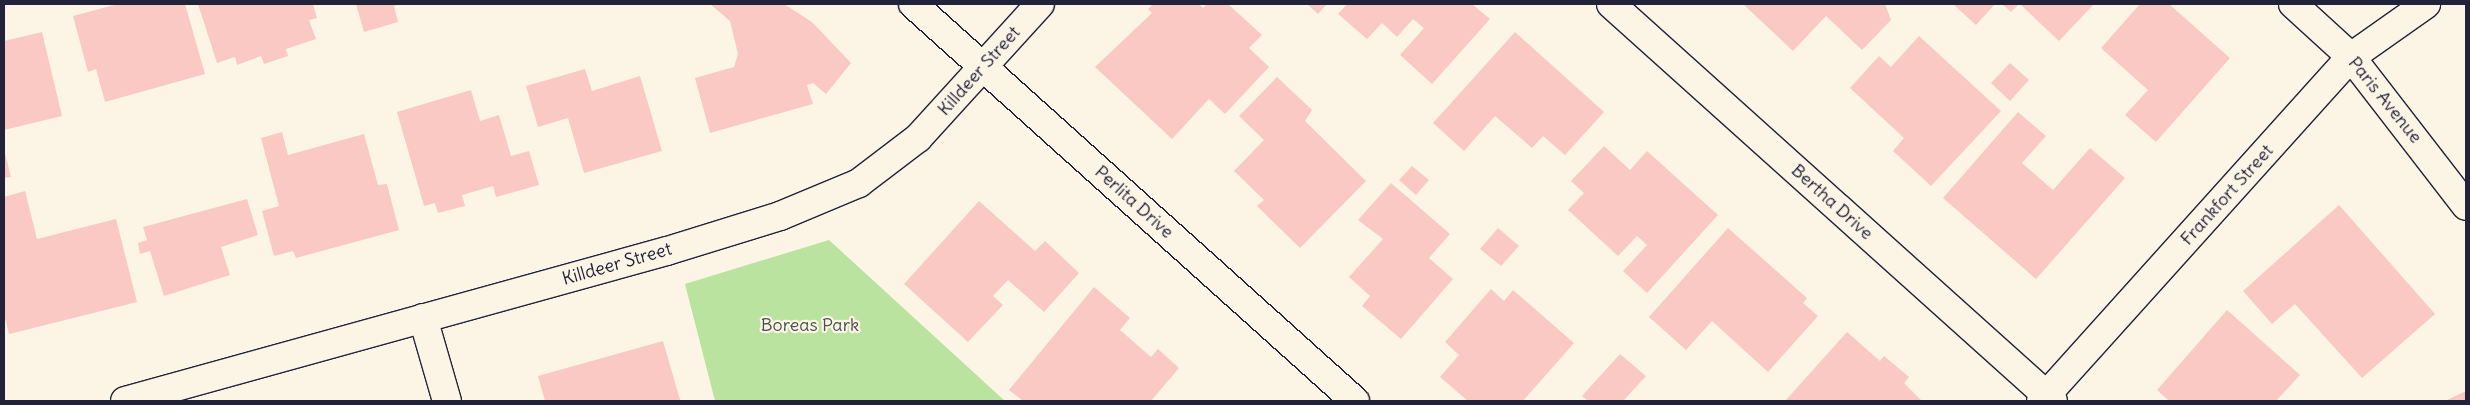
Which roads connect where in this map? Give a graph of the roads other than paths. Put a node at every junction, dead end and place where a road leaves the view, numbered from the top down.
1 (914, 4) edge
2 (1040, 4) edge
3 (1611, 4) edge
4 (2293, 4) edge
5 (2426, 4) edge
6 (2351, 57) junction
7 (983, 66) junction
8 (2466, 206) edge
9 (423, 318) junction
10 (2047, 399) edge
11 (125, 401) edge
12 (447, 401) edge
13 (1355, 401) edge

1 - 7 street, Perlita Drive
2 - 7 street, Killdeer Street
3 - 10 street, Bertha Drive
4 - 6 street, Paris Avenue
5 - 6 street, Frankfort Street
6 - 8 street, Paris Avenue
6 - 10 street, Frankfort Street
7 - 9 street, Killdeer Street
7 - 13 street, Perlita Drive
9 - 11 street, Killdeer Street
9 - 12 street

